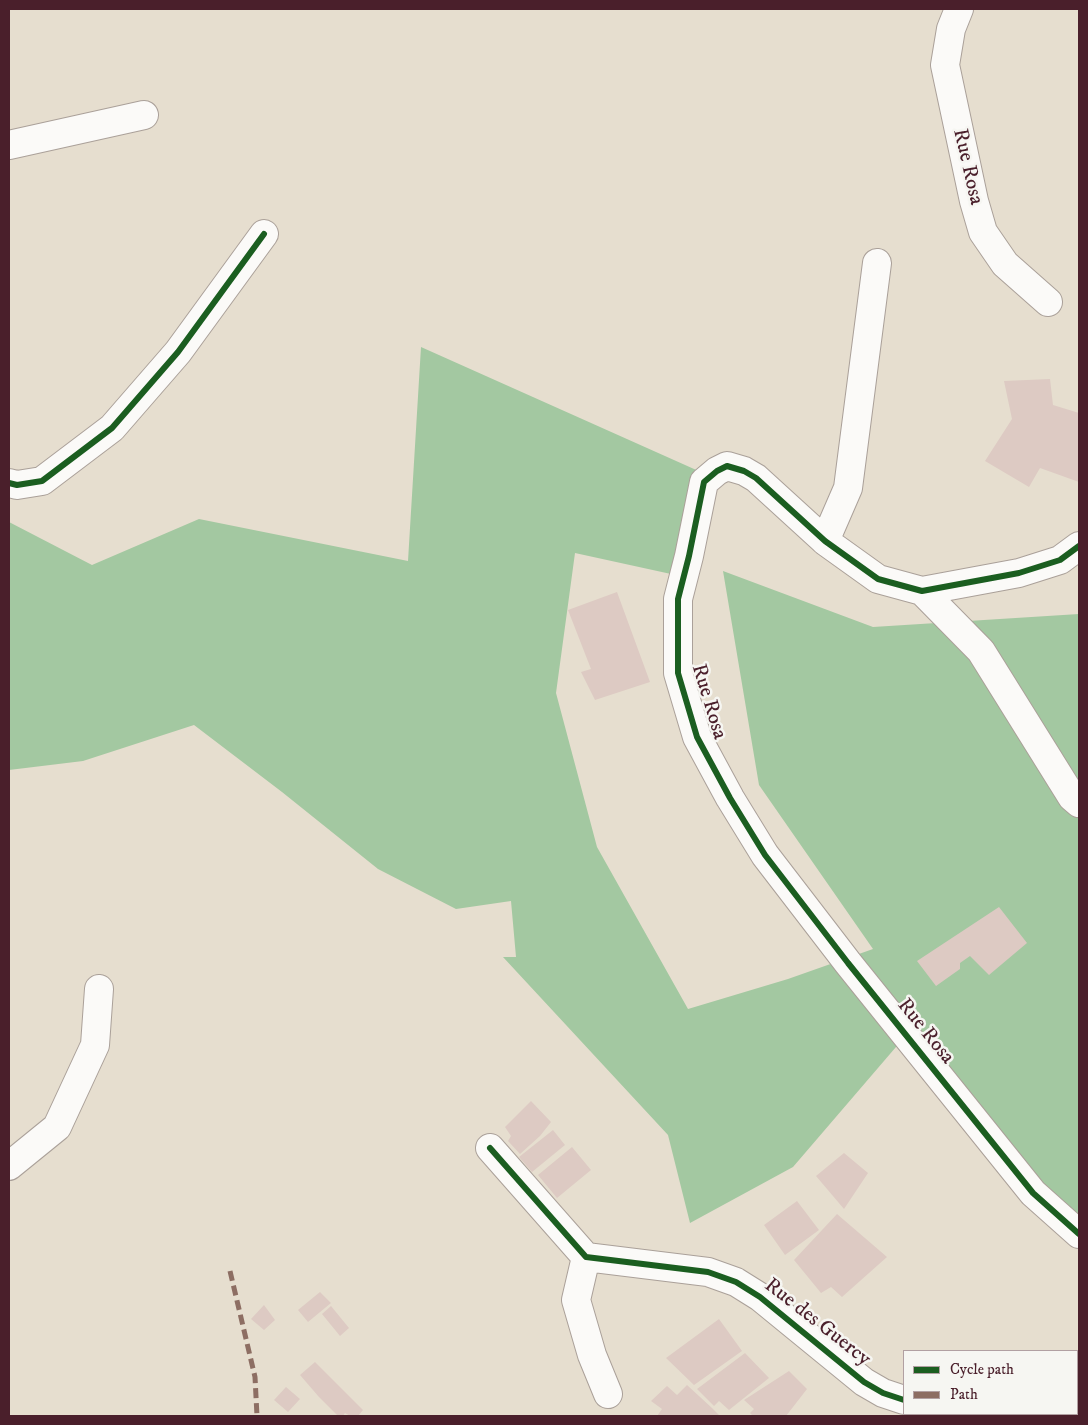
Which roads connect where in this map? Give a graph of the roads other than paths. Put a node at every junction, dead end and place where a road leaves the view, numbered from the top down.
1 (959, 9) edge
2 (144, 115) dead end
3 (9, 144) edge
4 (264, 234) dead end
5 (877, 263) dead end
6 (1048, 302) dead end
7 (9, 483) edge
8 (825, 541) junction
9 (1079, 546) edge
10 (922, 591) junction
11 (1079, 803) edge
12 (99, 989) dead end
13 (490, 1148) dead end
14 (9, 1166) edge
15 (1079, 1234) edge
16 (586, 1257) junction
17 (608, 1394) dead end
18 (903, 1400) edge

1 - 6 street, Rue Rosa
2 - 3 street
4 - 7 street
5 - 8 street
8 - 10 street, Rue Rosa
8 - 15 street, Rue Rosa
9 - 10 street, Rue Rosa
10 - 11 street
12 - 14 street
13 - 16 street
16 - 17 street
16 - 18 street, Rue des Guercy

